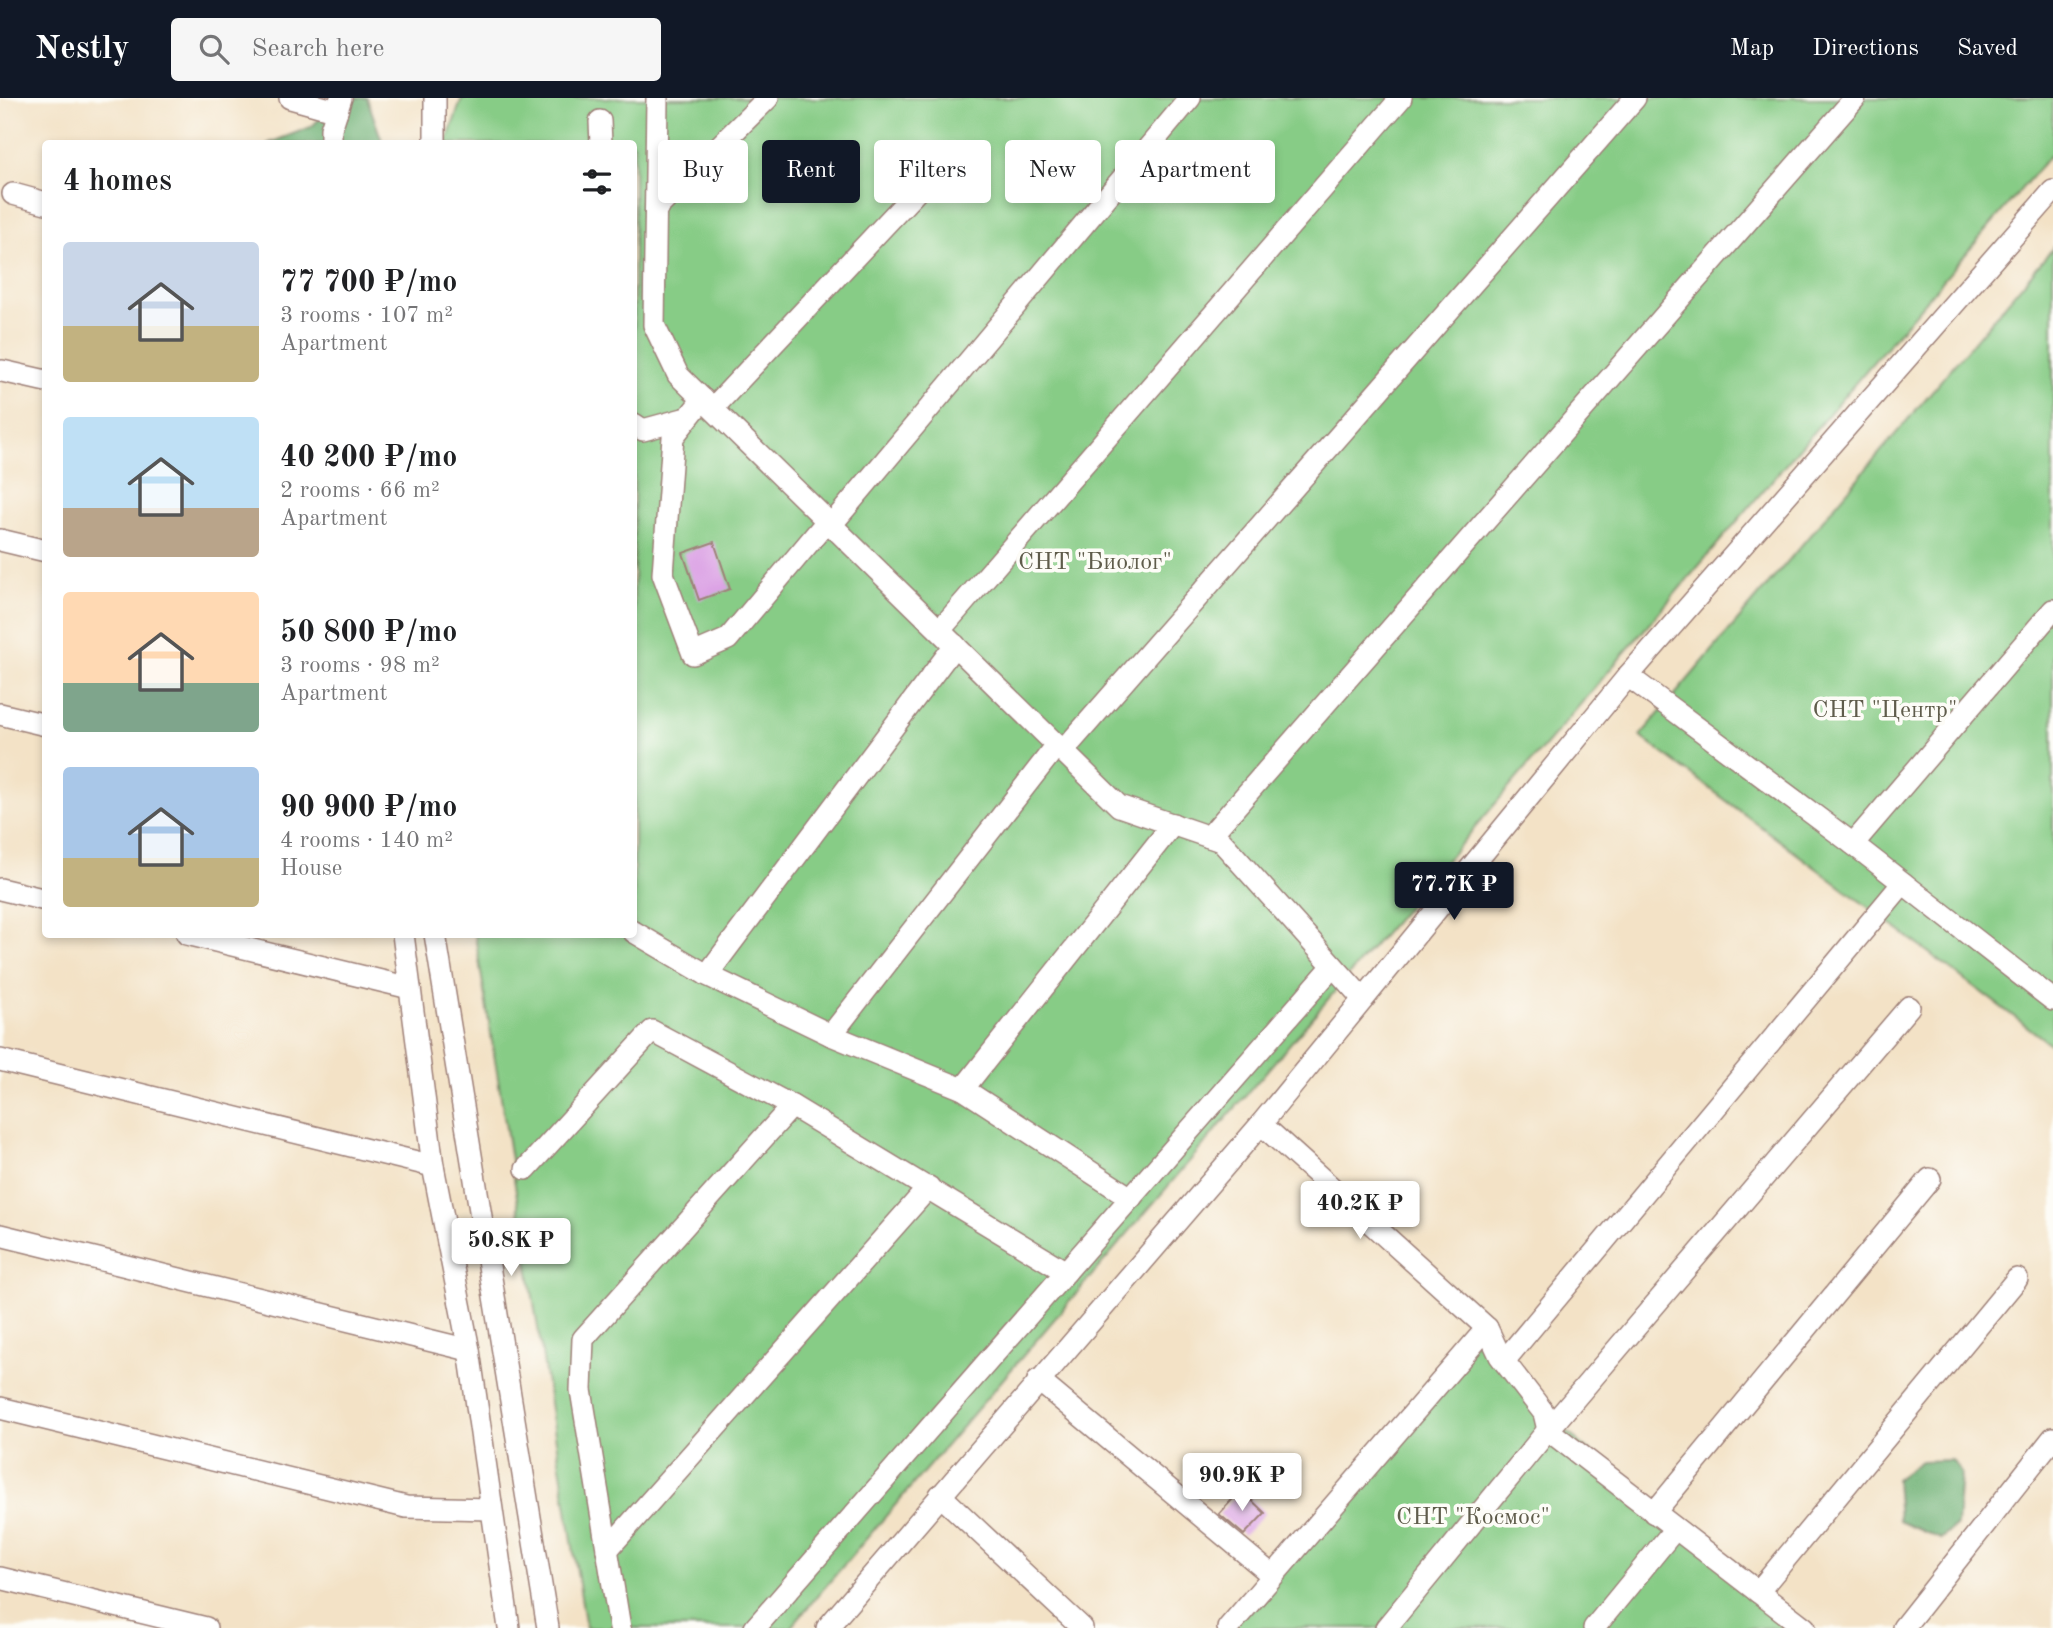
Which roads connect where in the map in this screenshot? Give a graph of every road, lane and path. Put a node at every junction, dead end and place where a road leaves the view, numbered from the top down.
1 (290, 98) edge
2 (435, 98) edge
3 (657, 98) edge
4 (768, 98) edge
5 (1190, 98) edge
6 (1401, 98) edge
7 (1635, 98) edge
8 (1855, 98) edge
9 (339, 104) edge
10 (600, 121) dead end
11 (331, 140) edge
12 (435, 140) edge
13 (601, 140) edge
14 (2053, 191) edge
15 (13, 194) dead end
16 (42, 202) edge
17 (904, 203) edge
18 (656, 209) junction
19 (2, 371) dead end
20 (42, 380) edge
21 (708, 403) junction
22 (687, 418) junction
23 (637, 426) edge
24 (830, 522) junction
25 (0, 540) edge
26 (42, 550) edge
27 (2053, 610) edge
28 (947, 637) junction
29 (1628, 676) junction
30 (0, 713) edge
31 (42, 723) edge
32 (1060, 748) junction
33 (1173, 824) junction
34 (1209, 836) junction
35 (1853, 844) junction
36 (1903, 883) junction
37 (0, 890) edge
38 (42, 899) edge
39 (637, 934) edge
40 (204, 938) edge
41 (404, 938) edge
42 (436, 938) edge
43 (1333, 966) junction
44 (707, 975) junction
45 (410, 988) junction
46 (1363, 999) junction
47 (2053, 1000) edge
48 (1909, 1007) dead end
49 (831, 1035) junction
50 (0, 1060) edge
51 (963, 1088) junction
52 (792, 1106) junction
53 (1261, 1124) junction
54 (433, 1166) junction
55 (526, 1169) dead end
56 (1930, 1179) dead end
57 (929, 1187) junction
58 (1131, 1198) junction
59 (0, 1235) edge
60 (1066, 1272) junction
61 (2017, 1279) dead end
62 (1487, 1328) junction
63 (469, 1350) junction
64 (1504, 1361) junction
65 (1038, 1380) junction
66 (0, 1408) edge
67 (1548, 1430) junction
68 (2053, 1438) edge
69 (940, 1495) junction
70 (490, 1509) junction
71 (1654, 1513) junction
72 (1675, 1529) junction
73 (607, 1550) junction
74 (1273, 1576) junction
75 (0, 1578) edge
76 (1758, 1592) junction
77 (206, 1628) edge
78 (509, 1628) edge
79 (548, 1628) edge
80 (620, 1628) edge
81 (755, 1628) edge
82 (827, 1628) edge
83 (1082, 1628) edge
84 (1228, 1628) edge
85 (1386, 1628) edge
86 (1594, 1628) edge
87 (1805, 1628) edge
88 (1903, 1628) edge

1 - 9 street
2 - 12 street
3 - 18 street
4 - 18 street
5 - 24 street
6 - 28 street
7 - 32 street
8 - 34 street
9 - 11 street
10 - 13 street
14 - 29 street
15 - 16 street
17 - 21 street
18 - 21 street
19 - 20 street
21 - 22 street
21 - 24 street
22 - 23 street
22 - 24 street
24 - 28 street
25 - 26 street
27 - 35 street
28 - 32 street
28 - 44 street
29 - 35 street
29 - 46 street
30 - 31 street
32 - 33 street
32 - 49 street
33 - 34 street
33 - 51 street
34 - 43 street
35 - 36 street
36 - 47 street
36 - 64 street
37 - 38 street
39 - 44 street
40 - 45 street
41 - 45 street
42 - 79 street
43 - 46 street
43 - 58 street
44 - 49 street
45 - 54 street
46 - 53 street
48 - 67 street
49 - 51 street
50 - 54 street
51 - 58 street
52 - 55 street
52 - 57 street
52 - 73 street
53 - 62 street
53 - 65 street
54 - 63 street
56 - 71 street
57 - 60 street
57 - 73 street
58 - 60 street
59 - 63 street
60 - 81 street
61 - 76 street
62 - 64 street
62 - 74 street
63 - 70 street
64 - 67 street
65 - 69 street
65 - 74 street
66 - 70 street
67 - 71 street
67 - 85 street
68 - 88 street
69 - 82 street
69 - 83 street
70 - 78 street
71 - 72 street
72 - 76 street
72 - 86 street
73 - 80 street
74 - 84 street
75 - 77 street
76 - 87 street

